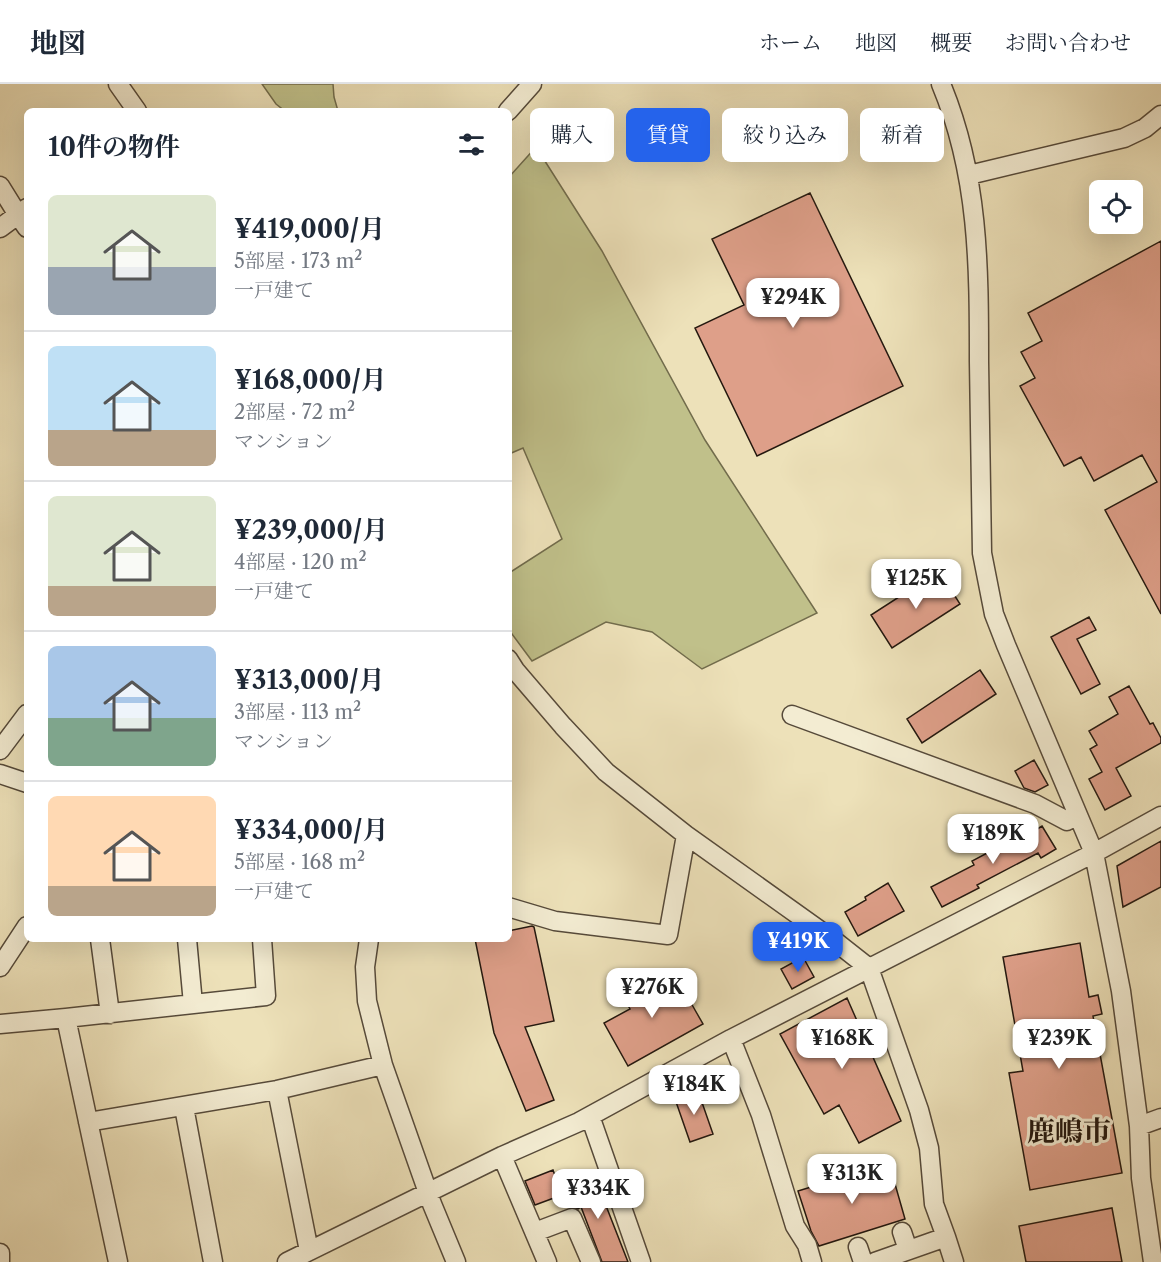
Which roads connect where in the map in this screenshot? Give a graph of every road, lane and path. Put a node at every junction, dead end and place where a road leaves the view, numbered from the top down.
1 (118, 84) edge
2 (532, 84) edge
3 (941, 84) edge
4 (135, 108) edge
5 (511, 108) edge
6 (1161, 115) edge
7 (969, 175) junction
8 (0, 186) edge
9 (24, 217) edge
10 (0, 228) edge
11 (512, 665) edge
12 (792, 715) dead end
13 (24, 718) edge
14 (0, 750) edge
15 (0, 774) edge
16 (24, 782) edge
17 (1161, 816) edge
18 (1067, 821) dead end
19 (686, 835) junction
20 (1094, 853) junction
21 (512, 909) edge
22 (24, 931) edge
23 (100, 942) edge
24 (187, 942) edge
25 (262, 942) edge
26 (369, 942) edge
27 (0, 967) edge
28 (869, 968) junction
29 (193, 1004) junction
30 (110, 1014) junction
31 (66, 1018) junction
32 (0, 1024) edge
33 (731, 1040) junction
34 (383, 1065) junction
35 (277, 1090) junction
36 (184, 1107) junction
37 (590, 1116) junction
38 (1161, 1118) edge
39 (88, 1122) junction
40 (1139, 1126) junction
41 (502, 1156) junction
42 (429, 1193) junction
43 (535, 1232) junction
44 (902, 1232) dead end
45 (946, 1237) junction
46 (908, 1250) junction
47 (309, 1251) junction
48 (0, 1253) edge
49 (0, 1262) edge
50 (118, 1262) edge
51 (213, 1262) edge
52 (287, 1262) edge
53 (456, 1262) edge
54 (547, 1262) edge
55 (591, 1262) edge
56 (641, 1262) edge
57 (812, 1262) edge
58 (875, 1262) edge
59 (954, 1262) edge
60 (1153, 1262) edge

1 - 4 street
2 - 5 street
3 - 7 street
6 - 7 street
7 - 20 street
8 - 9 street
9 - 10 street
11 - 19 street
12 - 18 street
13 - 14 street
15 - 16 street
17 - 20 street
19 - 21 street
19 - 28 street
20 - 28 street
20 - 40 street
22 - 27 street
23 - 30 street
24 - 29 street
25 - 29 street
26 - 34 street
28 - 33 street
28 - 45 street
29 - 30 street
30 - 31 street
31 - 32 street
31 - 39 street
33 - 37 street
33 - 57 street
34 - 35 street
34 - 42 street
35 - 36 street
35 - 47 street
36 - 39 street
36 - 51 street
37 - 41 street
37 - 56 street
38 - 40 street
39 - 50 street
40 - 60 street
41 - 42 street
41 - 43 street
42 - 47 street
42 - 53 street
43 - 54 street
43 - 55 street
44 - 46 street
45 - 46 street
45 - 59 street
46 - 58 street
47 - 52 street
48 - 49 street

